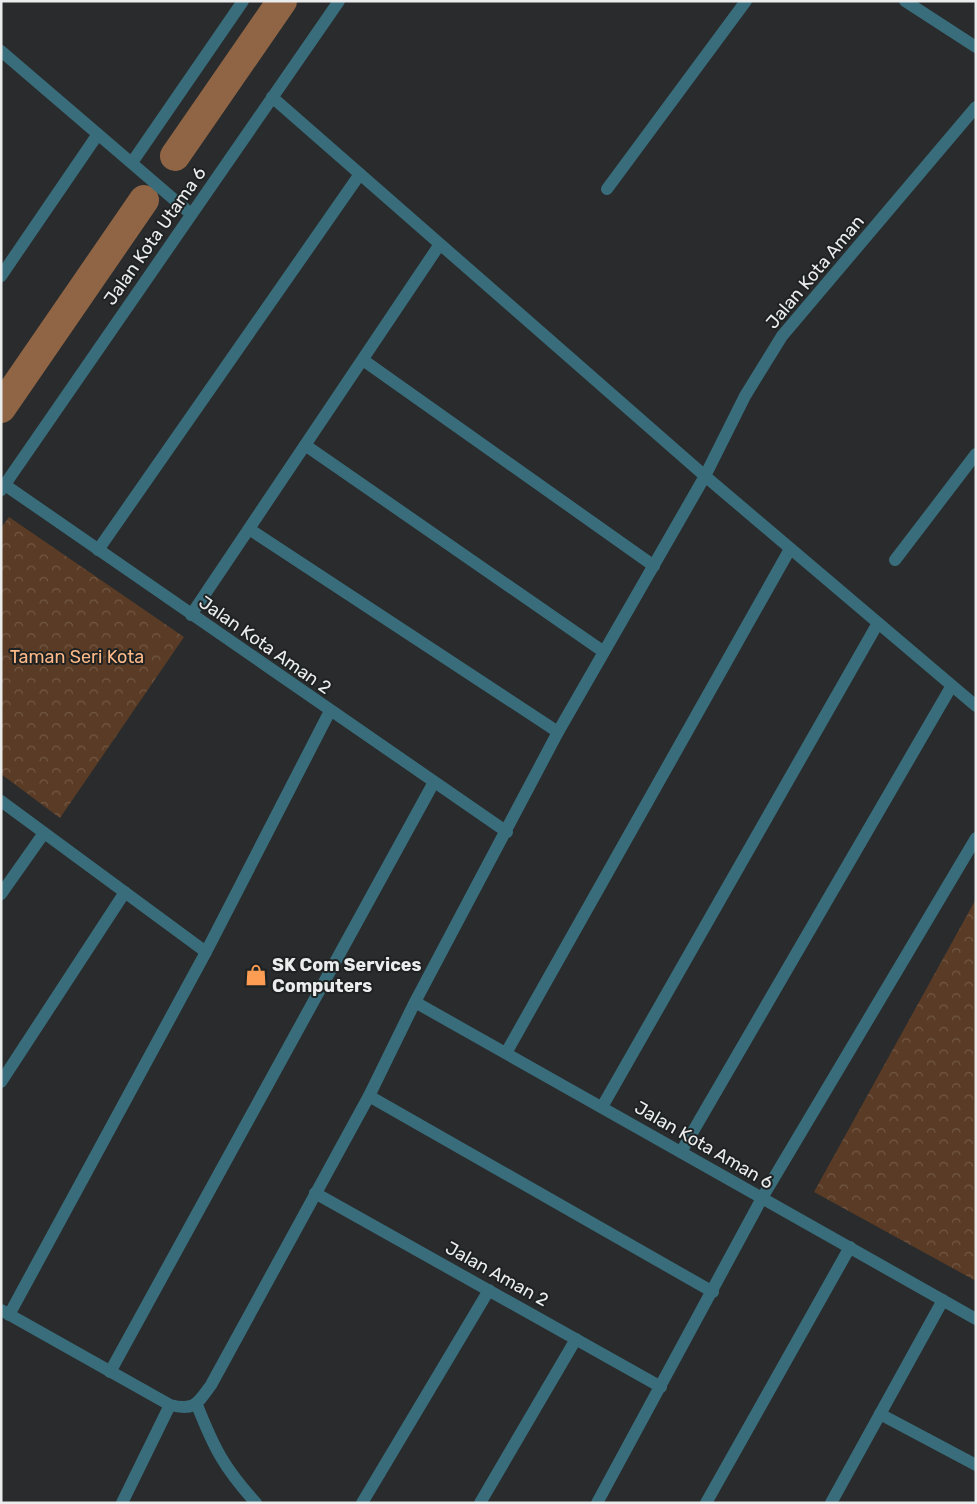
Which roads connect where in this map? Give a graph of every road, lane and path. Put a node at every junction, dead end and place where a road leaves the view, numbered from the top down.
1 (244, 1) edge
2 (339, 1) edge
3 (746, 1) edge
4 (905, 1) edge
5 (976, 47) edge
6 (1, 51) edge
7 (272, 97) junction
8 (976, 107) edge
9 (98, 134) junction
10 (133, 162) junction
11 (360, 174) junction
12 (607, 189) dead end
13 (191, 214) junction
14 (440, 244) junction
15 (1, 276) edge
16 (362, 360) junction
17 (305, 445) junction
18 (976, 454) edge
19 (705, 476) junction
20 (3, 488) edge
21 (249, 529) junction
22 (790, 549) junction
23 (98, 550) junction
24 (895, 560) dead end
25 (654, 566) junction
26 (191, 615) junction
27 (878, 623) junction
28 (604, 652) junction
29 (951, 687) junction
30 (976, 706) edge
31 (330, 711) junction
32 (558, 732) junction
33 (434, 782) junction
34 (1, 801) edge
35 (506, 832) junction
36 (44, 833) junction
37 (976, 838) edge
38 (125, 892) junction
39 (1, 894) edge
40 (206, 952) junction
41 (415, 1002) junction
42 (506, 1053) junction
43 (1, 1082) edge
44 (369, 1096) junction
45 (602, 1107) junction
46 (681, 1152) junction
47 (315, 1193) junction
48 (762, 1198) junction
49 (850, 1247) junction
50 (489, 1290) junction
51 (713, 1292) junction
52 (943, 1300) junction
53 (5, 1312) edge
54 (976, 1318) edge
55 (576, 1339) junction
56 (110, 1372) junction
57 (661, 1387) junction
58 (170, 1405) junction
59 (197, 1405) junction
60 (880, 1414) junction
61 (976, 1465) edge
62 (122, 1503) edge
63 (256, 1503) edge
64 (362, 1503) edge
65 (480, 1503) edge
66 (597, 1503) edge
67 (706, 1503) edge
68 (831, 1503) edge

1 - 10 street
2 - 7 street, Jalan Kota Utama 6
3 - 12 street
4 - 5 street
6 - 9 street
7 - 11 street
7 - 13 street, Jalan Kota Utama 6
8 - 19 street, Jalan Kota Aman
9 - 10 street
9 - 15 street
10 - 13 street
11 - 14 street
11 - 23 street
13 - 20 street, Jalan Kota Utama 6
14 - 16 street
14 - 19 street
16 - 17 street
16 - 25 street
17 - 21 street
17 - 28 street
18 - 24 street
19 - 22 street
19 - 25 street, Jalan Kota Aman
20 - 23 street, Jalan Kota Aman 2
21 - 26 street
21 - 32 street
22 - 27 street
22 - 42 street
23 - 26 street, Jalan Kota Aman 2
25 - 28 street, Jalan Kota Aman
26 - 31 street, Jalan Kota Aman 2
27 - 29 street
27 - 45 street
28 - 32 street, Jalan Kota Aman
29 - 30 street
29 - 46 street
31 - 33 street, Jalan Kota Aman 2
31 - 40 street
32 - 35 street, Jalan Kota Aman
33 - 35 street, Jalan Kota Aman 2
33 - 56 street
34 - 36 street
35 - 41 street, Jalan Kota Aman
36 - 38 street
36 - 39 street
37 - 48 street
38 - 40 street
38 - 43 street
40 - 53 street
41 - 42 street, Jalan Kota Aman 6
41 - 44 street, Jalan Kota Aman
42 - 45 street, Jalan Kota Aman 6
44 - 47 street, Jalan Kota Aman
44 - 51 street
45 - 46 street, Jalan Kota Aman 6
46 - 48 street, Jalan Kota Aman 6
47 - 50 street, Jalan Aman 2
47 - 59 street, Jalan Kota Aman
48 - 49 street, Jalan Kota Aman 6
48 - 51 street
49 - 52 street, Jalan Kota Aman 6
49 - 67 street
50 - 55 street, Jalan Aman 2
50 - 64 street
51 - 57 street
52 - 54 street, Jalan Kota Aman 6
52 - 60 street
53 - 56 street
55 - 57 street, Jalan Aman 2
55 - 65 street
56 - 58 street
57 - 66 street
58 - 59 street
58 - 62 street
59 - 63 street
60 - 61 street
60 - 68 street

